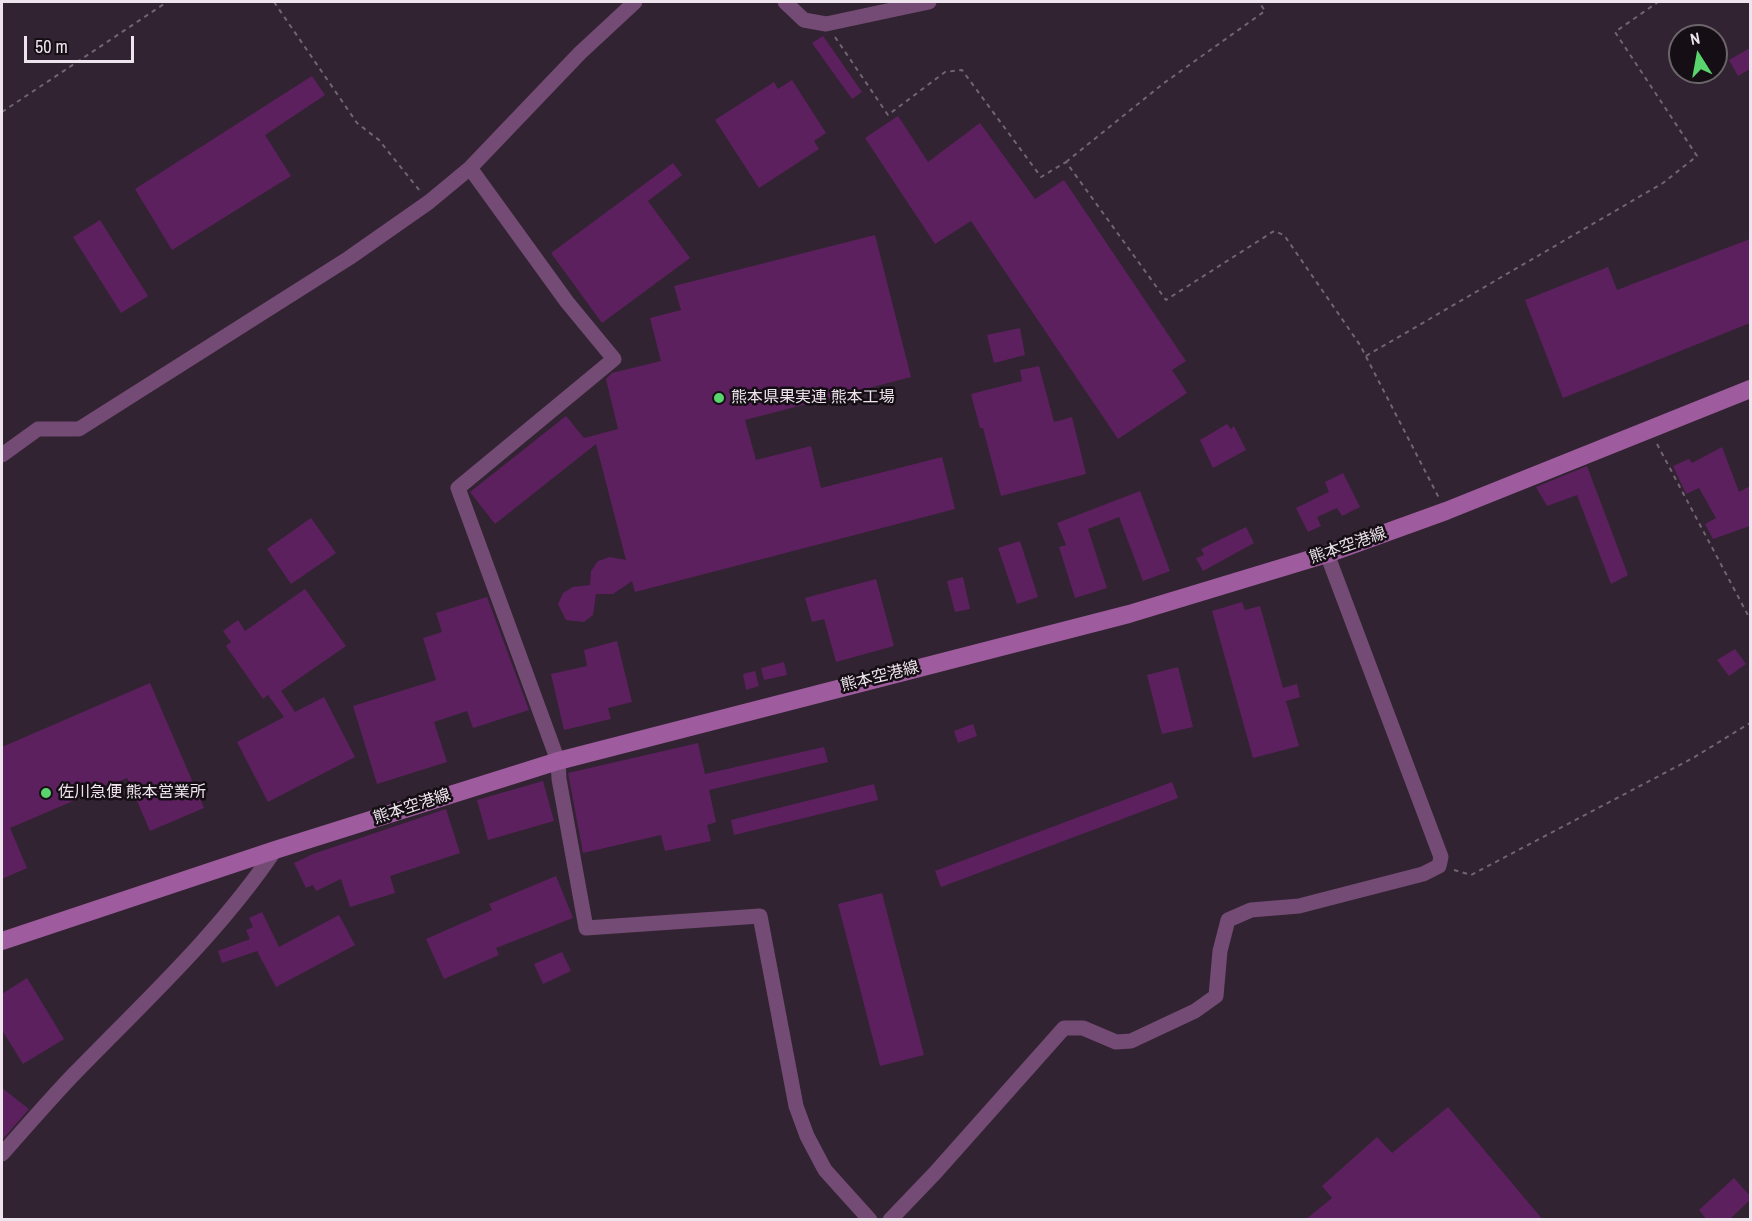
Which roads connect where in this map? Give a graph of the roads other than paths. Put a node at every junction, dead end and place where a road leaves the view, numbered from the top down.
1 (635, 2) edge
2 (785, 2) edge
3 (929, 2) edge
4 (470, 168) junction
5 (1750, 388) edge
6 (2, 455) edge
7 (1328, 555) junction
8 (558, 761) junction
9 (275, 850) junction
10 (2, 941) edge
11 (2, 1154) edge
12 (870, 1220) edge
13 (890, 1220) edge

1 - 4 street
2 - 3 street
4 - 6 street
4 - 8 street
5 - 7 main road, 熊本空港線
7 - 8 main road, 熊本空港線
7 - 13 street
8 - 9 main road, 熊本空港線
8 - 12 street
9 - 10 main road, 熊本空港線
9 - 11 street

